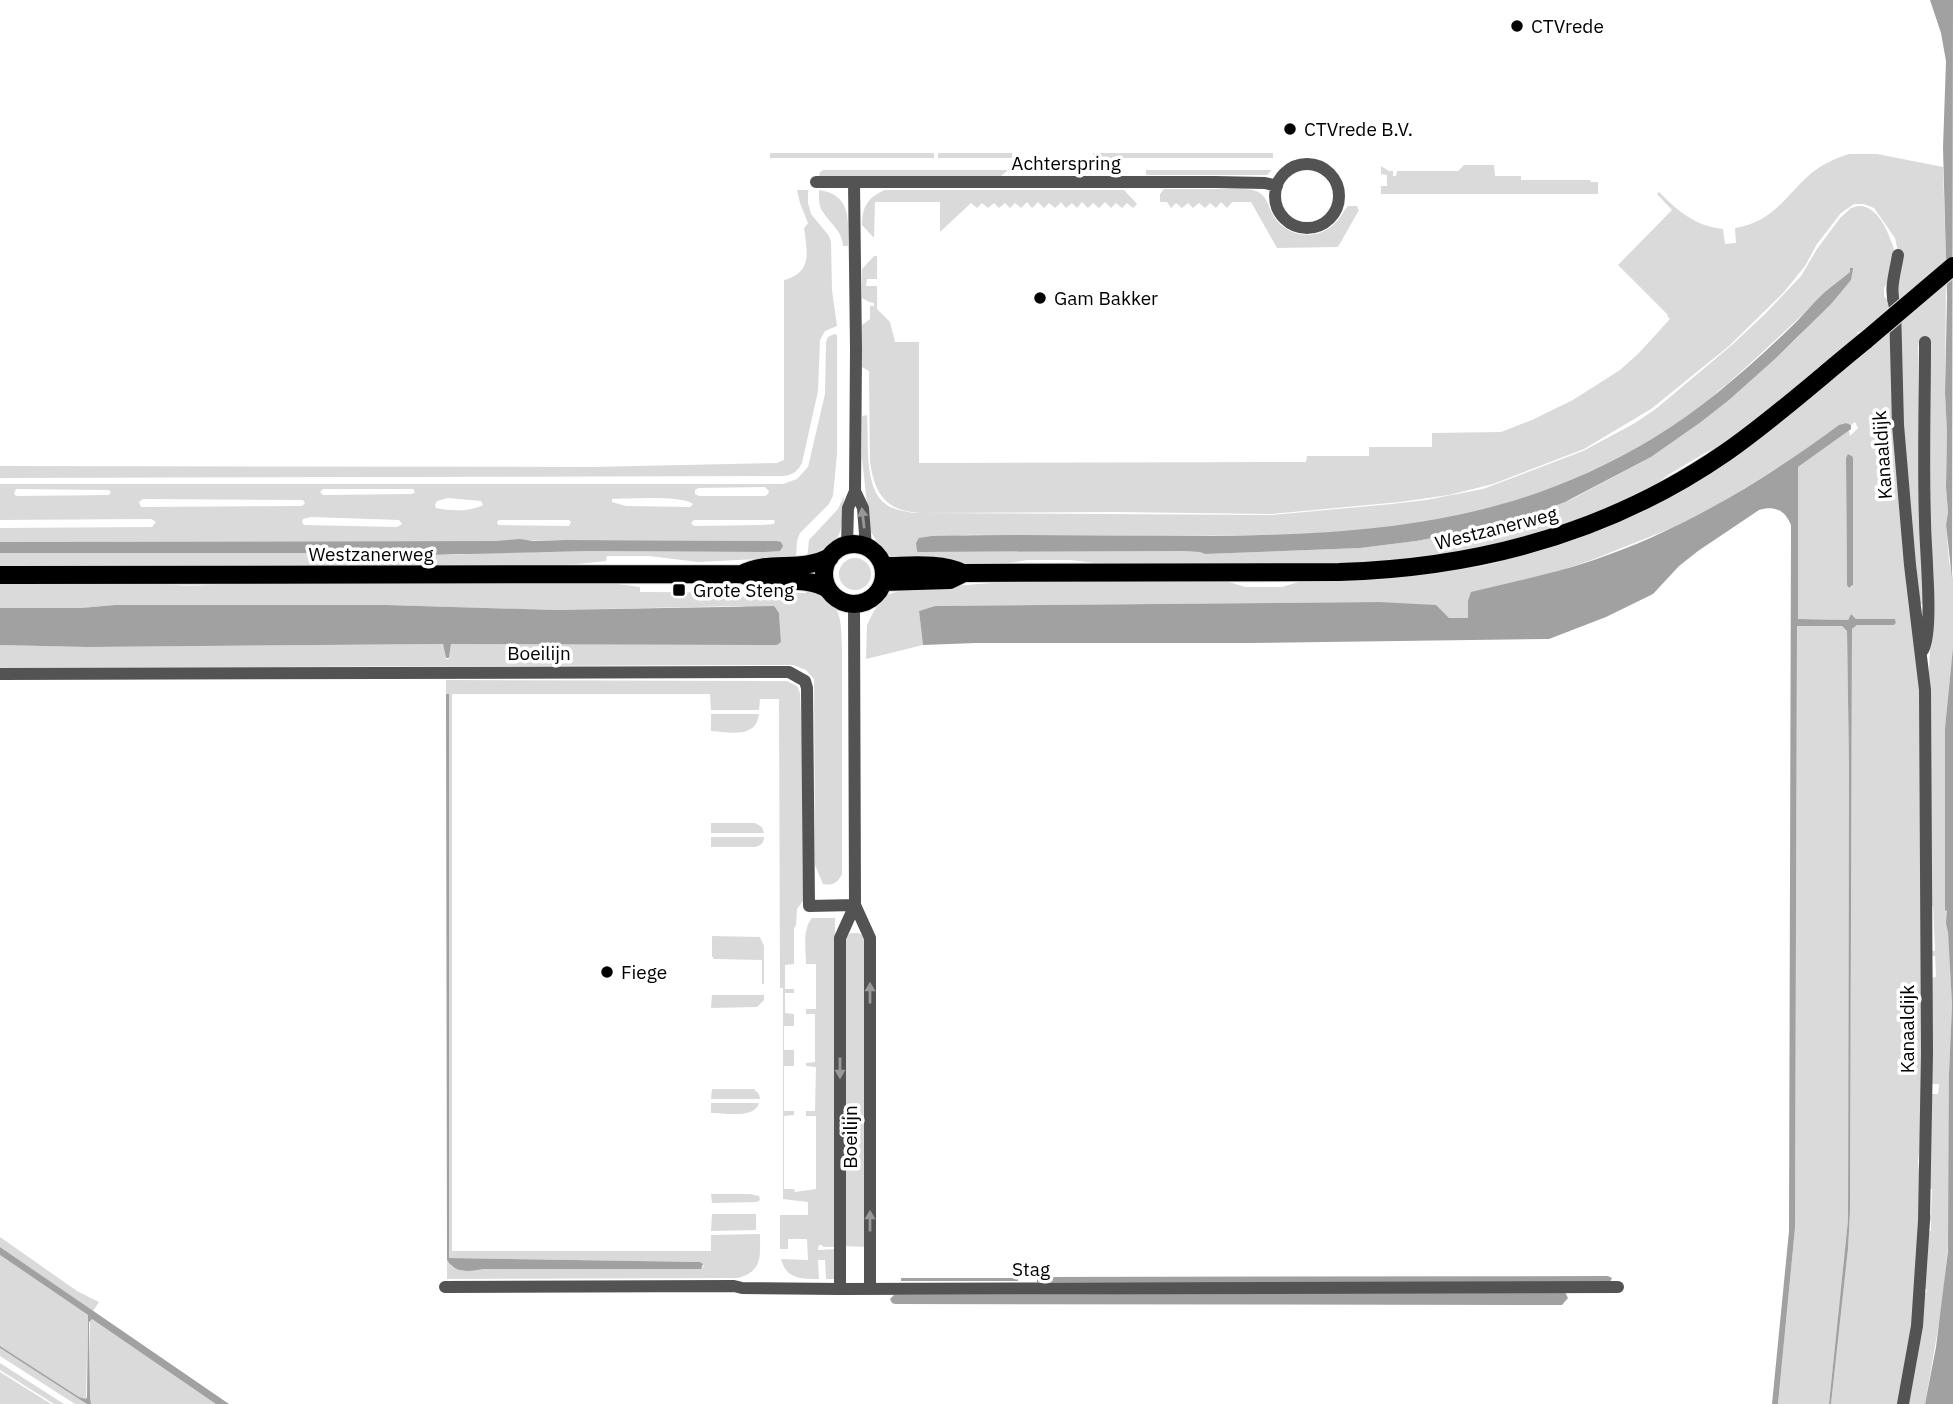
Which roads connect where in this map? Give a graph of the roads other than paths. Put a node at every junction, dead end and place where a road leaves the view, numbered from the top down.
1 (816, 182) dead end
2 (854, 182) junction
3 (1277, 186) junction
4 (1898, 255) dead end
5 (1953, 267) edge
6 (1925, 342) dead end
7 (855, 491) junction
8 (847, 545) junction
9 (866, 547) junction
10 (830, 557) junction
11 (742, 574) junction
12 (883, 574) junction
13 (0, 575) edge
14 (828, 589) junction
15 (854, 604) junction
16 (1922, 653) junction
17 (0, 674) edge
18 (855, 905) junction
19 (445, 1287) dead end
20 (1618, 1287) dead end
21 (840, 1289) junction
22 (870, 1289) junction
23 (1903, 1404) edge

1 - 2 street, Achterspring
2 - 3 street, Achterspring
2 - 7 street
3 - 3 street
4 - 16 street, Kanaaldijk
5 - 12 main road, Westzanerweg, bridge
6 - 16 street, Kanaaldijk
7 - 8 street
9 -> 7 street
8 - 9 main road
8 - 10 main road
9 - 12 main road
10 - 11 main road, Westzanerweg
10 - 14 main road
11 - 13 main road, Westzanerweg
11 - 14 main road, Westzanerweg
12 - 15 main road
14 - 15 main road
15 - 18 street, Boeilijn
16 - 23 street, Kanaaldijk
17 - 18 street, Boeilijn
18 -> 21 street, Boeilijn
22 -> 18 street, Boeilijn
19 - 21 street, Stag
20 - 22 street, Stag
21 - 22 street, Stag

